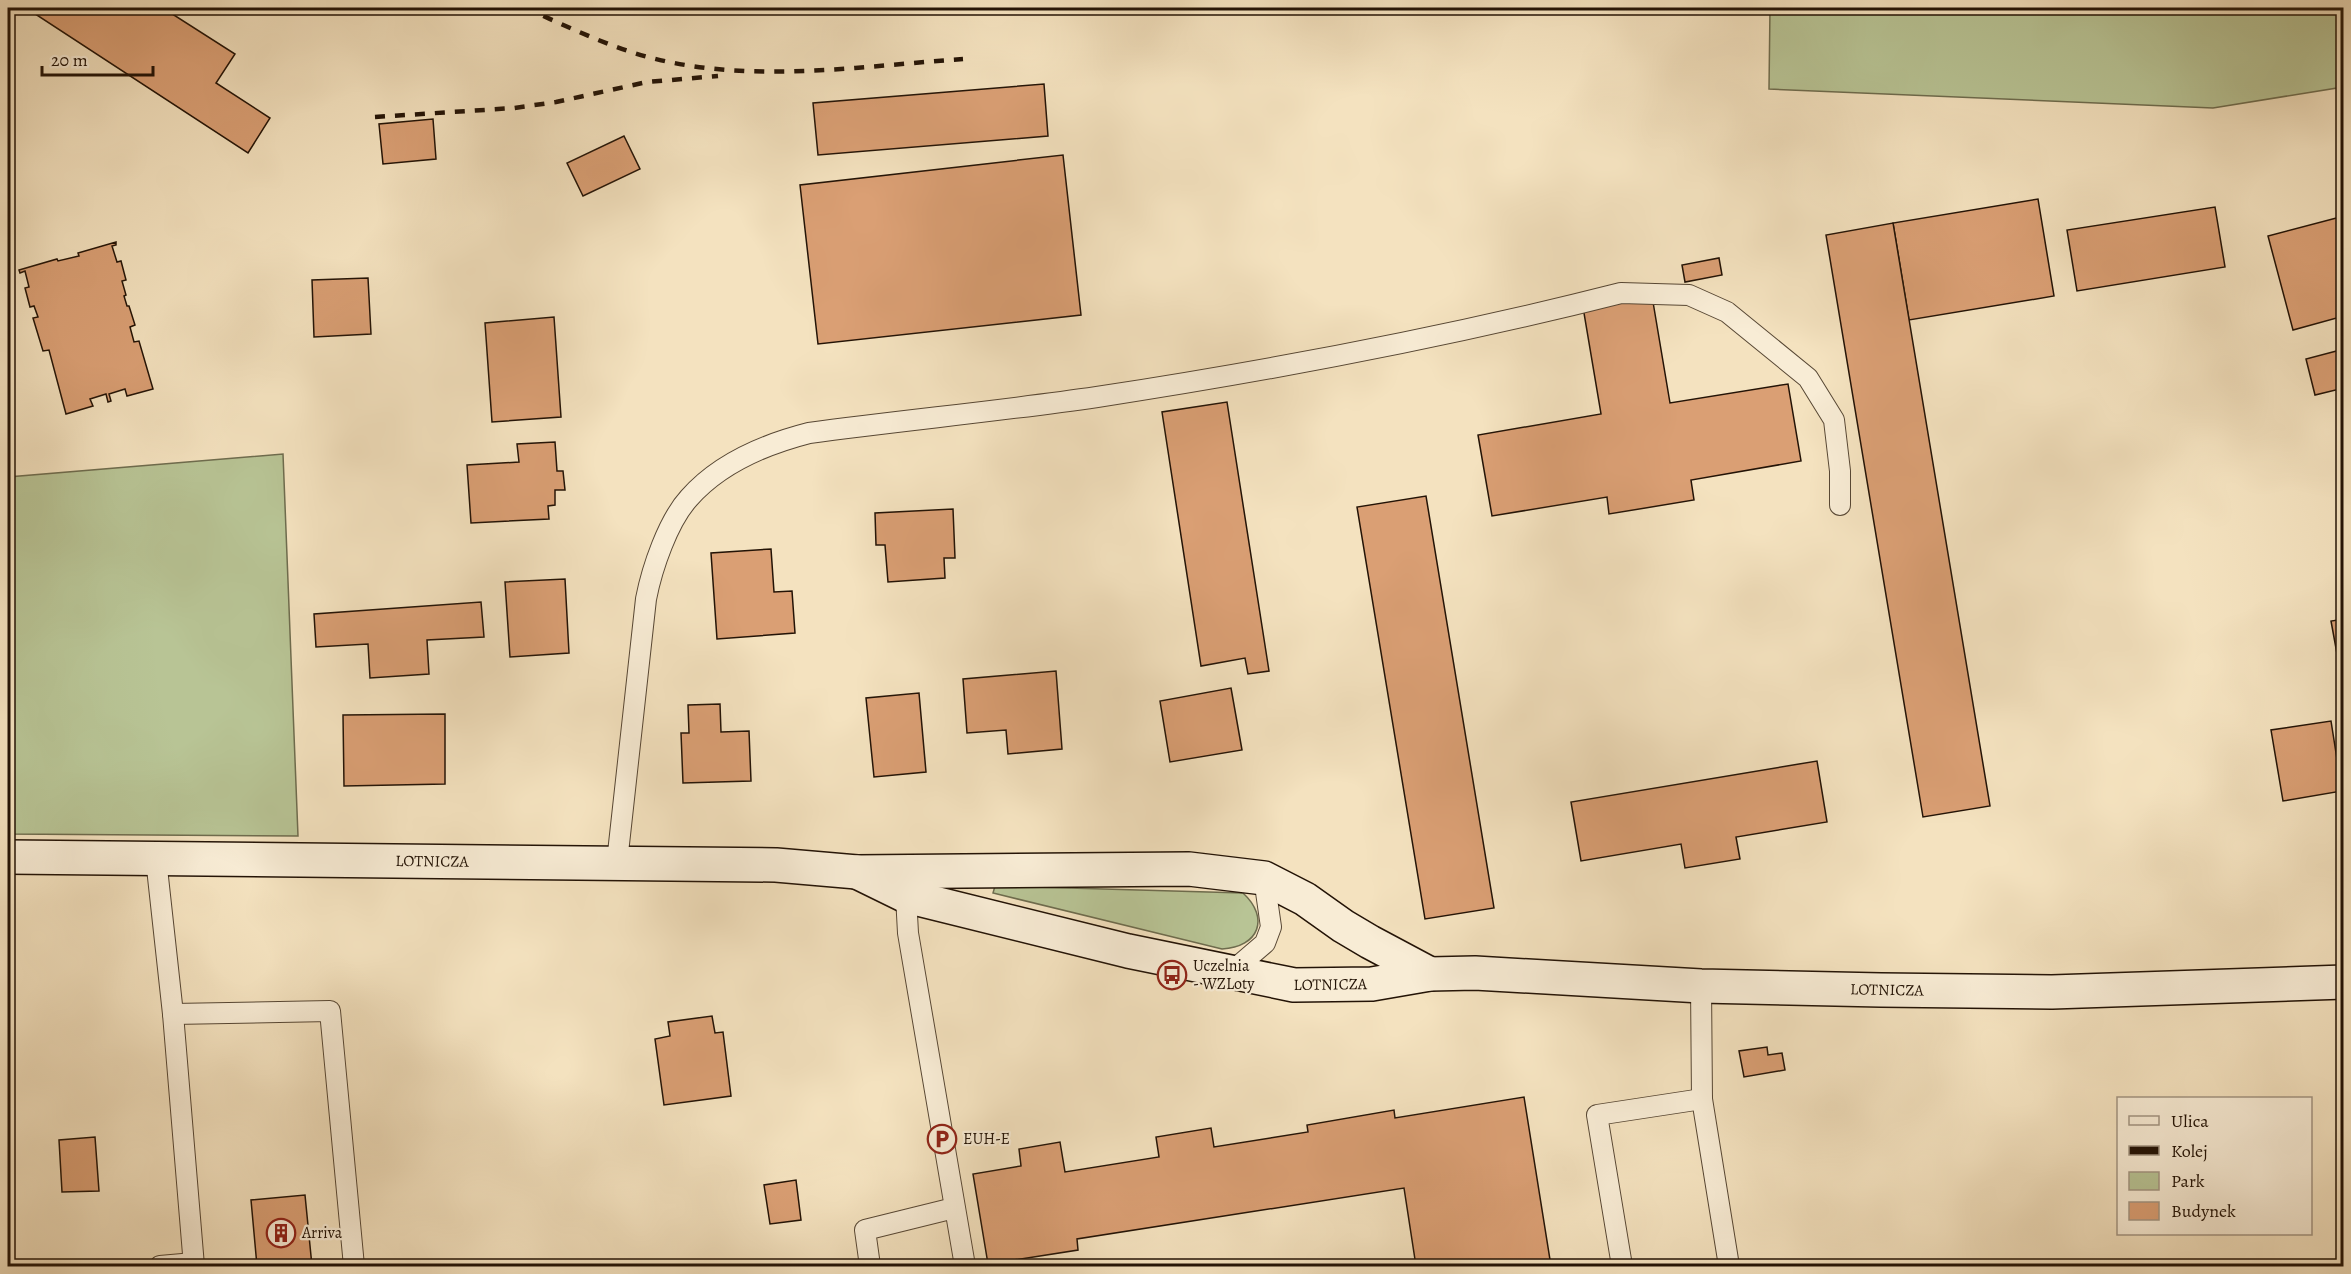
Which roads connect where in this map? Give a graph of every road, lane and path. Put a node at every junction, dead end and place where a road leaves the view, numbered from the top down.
1 (1840, 505) dead end
2 (8, 857) edge
3 (156, 859) junction
4 (617, 862) junction
5 (857, 872) junction
6 (1264, 878) junction
7 (906, 896) junction
8 (1230, 972) junction
9 (1430, 974) junction
10 (2343, 982) edge
11 (1701, 986) junction
12 (172, 1014) junction
13 (1702, 1099) junction
14 (954, 1208) junction
15 (194, 1265) edge
16 (160, 1266) edge
17 (354, 1266) edge
18 (870, 1266) edge
19 (965, 1266) edge
20 (1622, 1266) edge
21 (1729, 1266) edge

1 - 4 lane
2 - 3 street, LOTNICZA
3 - 4 street, LOTNICZA
3 - 12 lane
4 - 5 street, LOTNICZA
5 - 6 street, LOTNICZA
5 - 7 street, LOTNICZA
6 - 8 lane
6 - 9 street, LOTNICZA
7 - 8 street, LOTNICZA
7 - 14 lane
8 - 9 street, LOTNICZA
9 - 11 street, LOTNICZA
10 - 11 street, LOTNICZA
11 - 13 lane
12 - 15 lane
12 - 17 lane
13 - 20 lane
13 - 21 lane
14 - 18 lane
14 - 19 lane
15 - 16 lane

